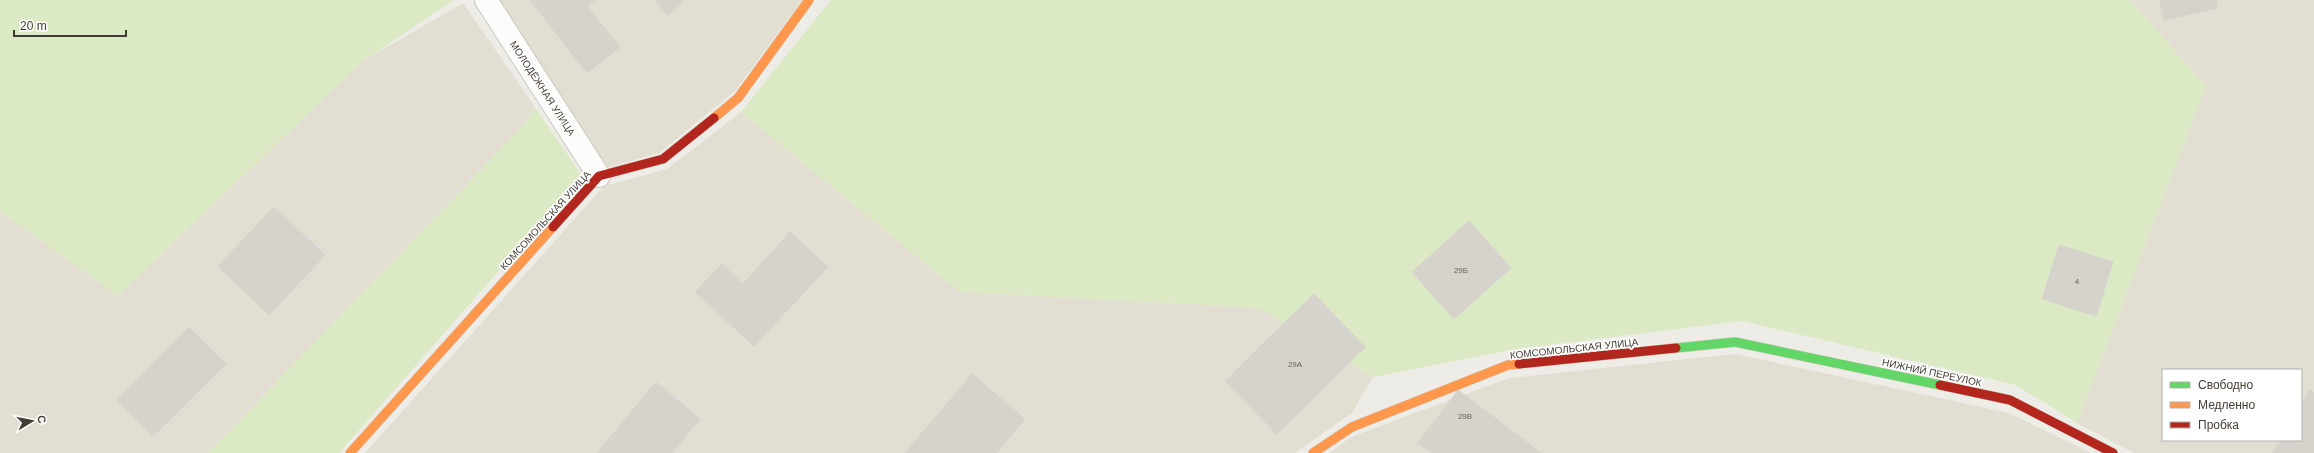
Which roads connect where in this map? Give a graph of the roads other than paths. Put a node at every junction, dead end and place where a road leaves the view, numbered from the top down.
1 (486, 0) edge
2 (809, 0) edge
3 (599, 176) junction
4 (1735, 342) joint
5 (350, 453) edge
6 (1313, 453) edge
7 (2113, 453) edge

1 - 3 street, МОЛОДЁЖНАЯ УЛИЦА
2 - 3 street, КОМСОМОЛЬСКАЯ УЛИЦА
3 - 5 street, КОМСОМОЛЬСКАЯ УЛИЦА
4 - 6 street, КОМСОМОЛЬСКАЯ УЛИЦА
4 - 7 street, НИЖНИЙ ПЕРЕУЛОК

